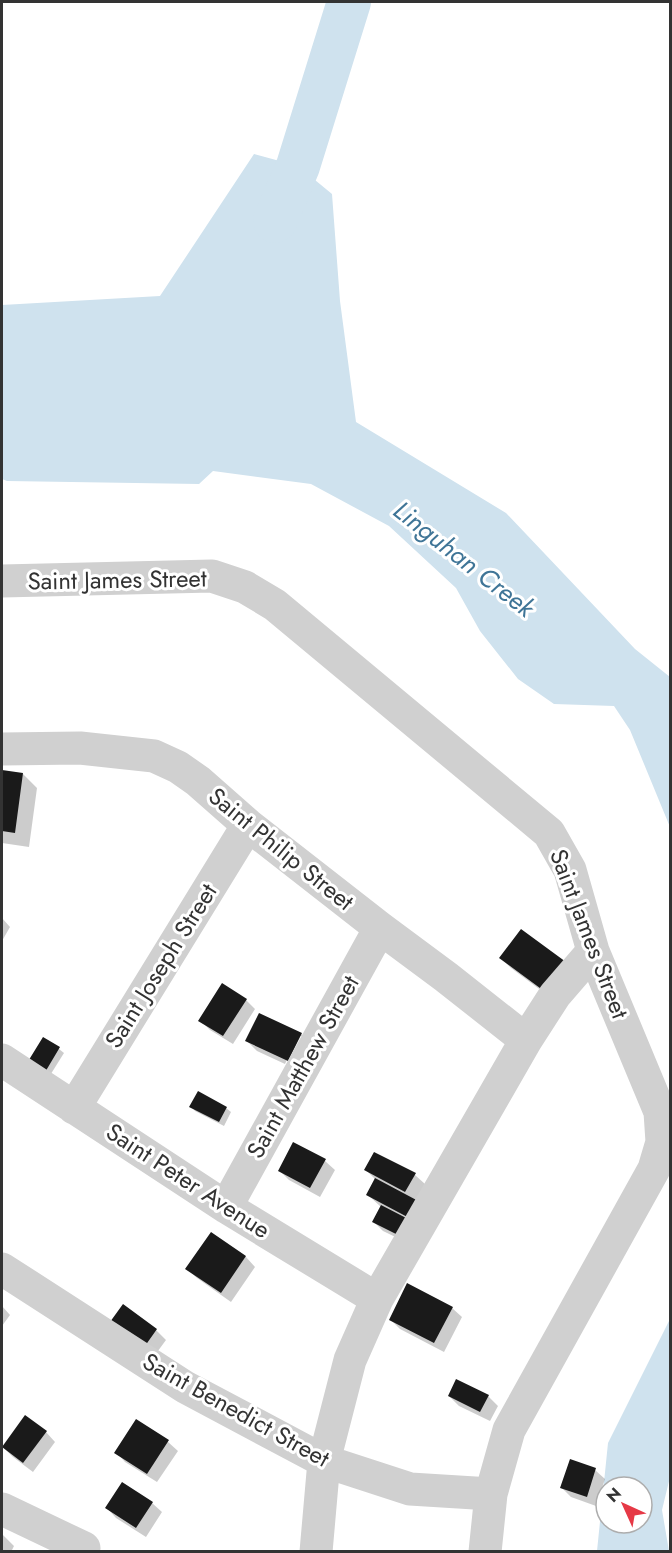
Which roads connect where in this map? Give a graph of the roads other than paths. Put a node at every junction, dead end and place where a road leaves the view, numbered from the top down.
1 (2, 581) edge
2 (2, 749) edge
3 (248, 825) junction
4 (380, 928) junction
5 (593, 951) junction
6 (526, 1040) junction
7 (2, 1060) edge
8 (74, 1108) junction
9 (226, 1207) junction
10 (2, 1269) edge
11 (376, 1299) junction
12 (324, 1461) junction
13 (491, 1494) junction
14 (2, 1509) edge
15 (84, 1548) dead end
16 (316, 1551) edge
17 (485, 1551) edge

1 - 5 street, Saint James Street
2 - 3 street, Saint Philip Street
3 - 4 street, Saint Philip Street
3 - 8 street, Saint Joseph Street
4 - 6 street, Saint Philip Street
4 - 9 street, Saint Matthew Street
5 - 6 street
5 - 13 street, Saint James Street
6 - 11 street
7 - 8 street, Saint Peter Avenue
8 - 9 street, Saint Peter Avenue
9 - 11 street, Saint Peter Avenue
10 - 12 street, Saint Benedict Street
11 - 12 street
12 - 13 street, Saint Benedict Street
12 - 16 street
13 - 17 street, Saint James Street
14 - 15 street

